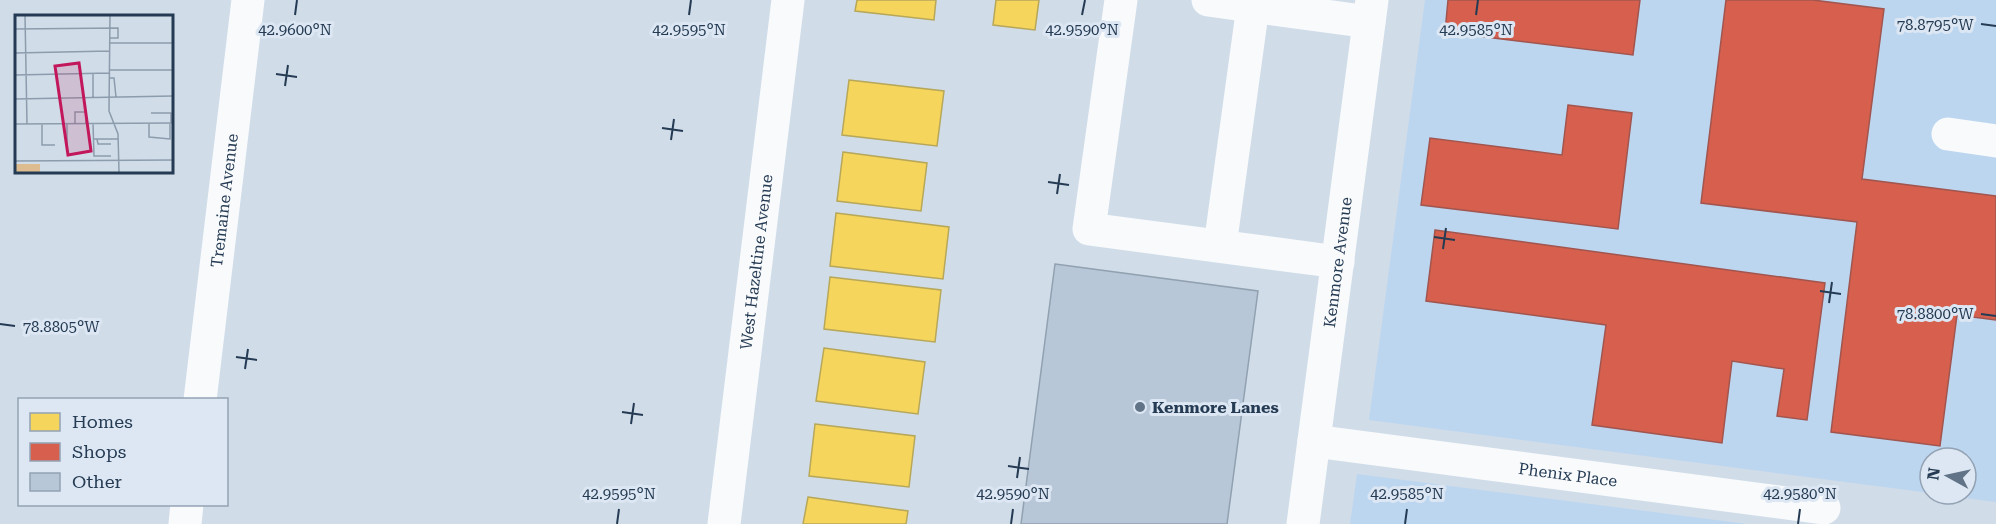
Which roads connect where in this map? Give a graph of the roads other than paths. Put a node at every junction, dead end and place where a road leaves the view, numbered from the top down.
1 (248, 0) edge
2 (788, 0) edge
3 (1121, 0) edge
4 (1208, 0) edge
5 (1253, 6) junction
6 (1370, 11) edge
7 (1948, 134) dead end
8 (1996, 141) edge
9 (1220, 246) junction
10 (1338, 262) junction
11 (200, 398) edge
12 (1314, 441) junction
13 (187, 506) edge
14 (1824, 508) dead end
15 (184, 524) edge
16 (724, 524) edge
17 (1303, 524) edge

1 - 11 street, Tremaine Avenue
2 - 16 street, West Hazeltine Avenue
3 - 9 street
4 - 5 street
5 - 6 street
5 - 9 street
6 - 10 street, Kenmore Avenue
7 - 8 street
9 - 10 street
10 - 12 street, Kenmore Avenue
12 - 14 street, Phenix Place
12 - 17 street, Kenmore Avenue
13 - 15 street

